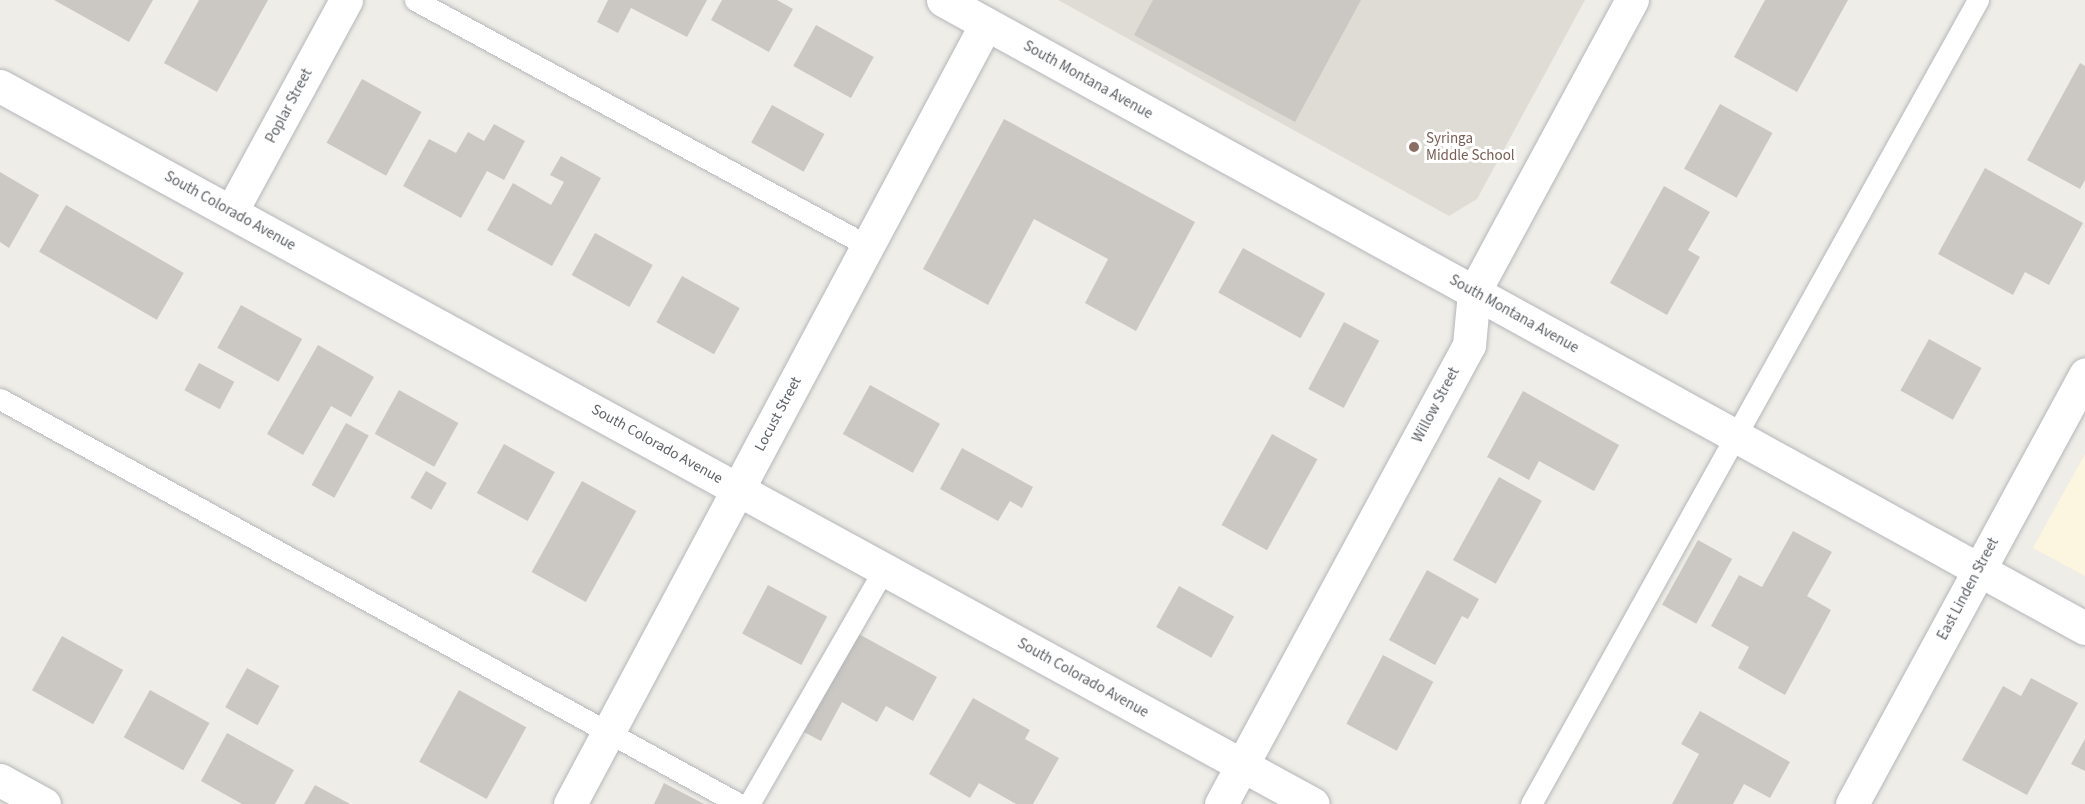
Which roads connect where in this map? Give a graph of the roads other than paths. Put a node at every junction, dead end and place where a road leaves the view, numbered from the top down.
1 (346, 0) edge
2 (415, 0) edge
3 (943, 0) edge
4 (1632, 0) edge
5 (1978, 0) edge
6 (986, 24) junction
7 (0, 86) edge
8 (231, 212) junction
9 (867, 246) junction
10 (1474, 292) junction
11 (2082, 387) edge
12 (0, 399) edge
13 (1736, 436) junction
14 (738, 489) junction
15 (884, 569) junction
16 (1978, 569) junction
17 (2085, 628) edge
18 (608, 732) junction
19 (1242, 765) junction
20 (0, 780) edge
21 (44, 804) edge
22 (570, 804) edge
23 (739, 804) edge
24 (749, 804) edge
25 (1221, 804) edge
26 (1313, 804) edge
27 (1531, 804) edge
28 (1852, 804) edge

1 - 8 street, Poplar Street
2 - 9 lane
3 - 6 street, South Montana Avenue
4 - 10 street, Willow Street
5 - 13 lane
6 - 9 street, Locust Street
6 - 10 street, South Montana Avenue
7 - 8 street, South Colorado Avenue
8 - 14 street, South Colorado Avenue
9 - 14 street, Locust Street
10 - 13 street, South Montana Avenue
10 - 19 street, Willow Street
11 - 16 street, East Linden Street
12 - 18 lane
13 - 16 street, South Montana Avenue
13 - 27 lane
14 - 15 street, South Colorado Avenue
14 - 18 street, Locust Street
15 - 19 street, South Colorado Avenue
15 - 24 lane
16 - 17 street, South Montana Avenue
16 - 28 street, East Linden Street
18 - 22 street, Locust Street
18 - 23 lane
19 - 25 street, Willow Street
19 - 26 street, South Colorado Avenue
20 - 21 street

